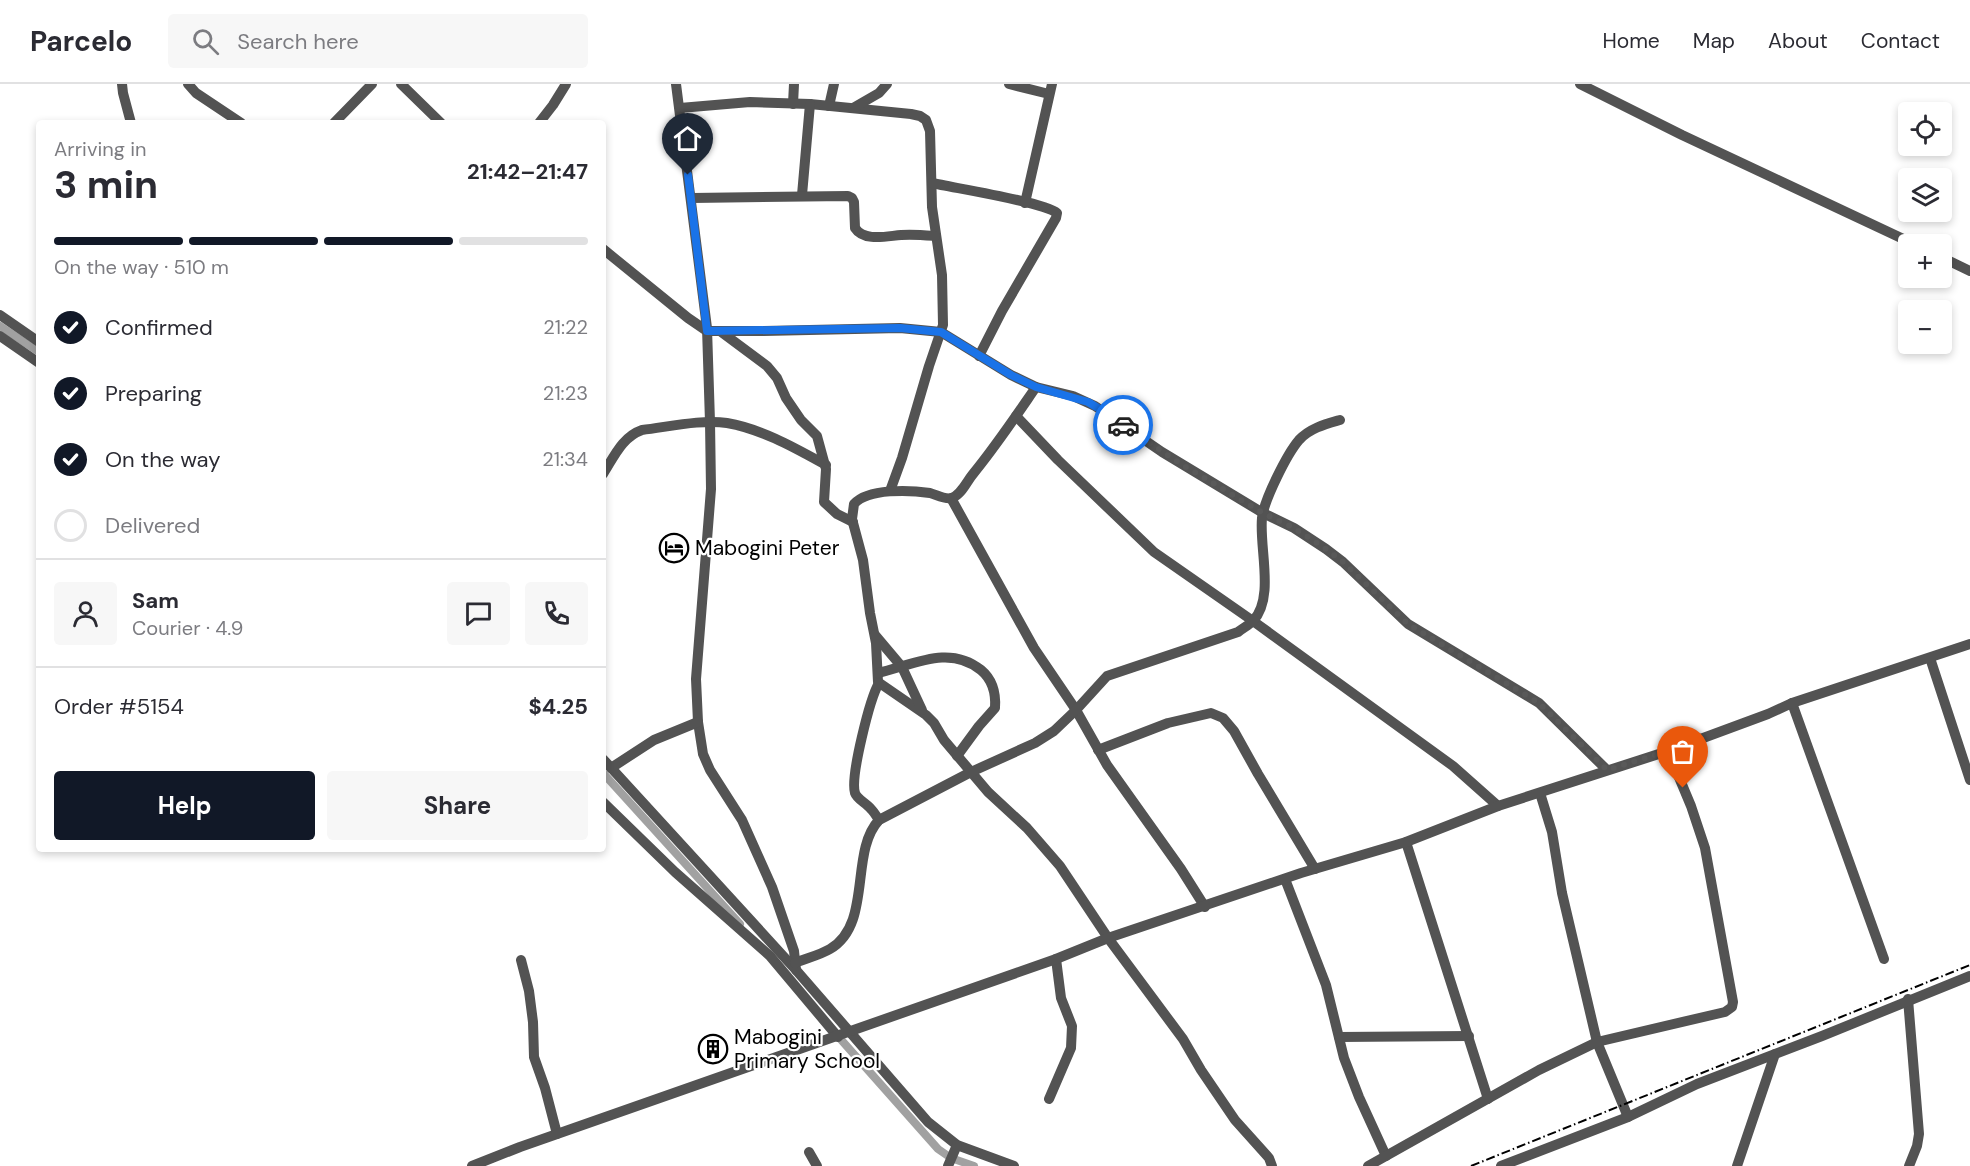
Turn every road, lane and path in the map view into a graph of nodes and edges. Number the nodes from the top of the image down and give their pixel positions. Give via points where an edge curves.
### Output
1 (122, 84) edge
2 (188, 84) edge
3 (372, 84) edge
4 (401, 84) edge
5 (566, 84) edge
6 (676, 84) edge
7 (794, 84) edge
8 (834, 84) edge
9 (887, 84) edge
10 (1009, 84) edge
11 (1580, 84) edge
12 (1050, 89) edge
13 (793, 104) junction
14 (810, 104) junction
15 (829, 106) junction
16 (680, 108) junction
17 (853, 108) junction
18 (130, 120) edge
19 (236, 120) edge
20 (337, 120) edge
21 (438, 120) edge
22 (541, 120) edge
23 (932, 183) junction
24 (802, 195) junction
25 (692, 198) junction
26 (1025, 203) junction
27 (935, 236) junction
28 (1898, 236) edge
29 (606, 251) edge
30 (1952, 262) edge
31 (1970, 271) edge
32 (0, 315) edge
33 (707, 331) junction
34 (720, 331) junction
35 (941, 332) junction
36 (0, 336) edge
37 (36, 340) edge
38 (979, 356) junction
39 (36, 361) edge
40 (1036, 387) junction
41 (1016, 416) junction
42 (1340, 420) dead end
43 (710, 422) junction
44 (826, 465) junction
45 (606, 469) edge
46 (891, 490) junction
47 (951, 498) junction
48 (1263, 513) junction
49 (853, 522) junction
50 (1253, 621) junction
51 (874, 635) junction
52 (1970, 644) edge
53 (1930, 658) junction
54 (902, 667) junction
55 (878, 678) junction
56 (1792, 704) junction
57 (1076, 710) junction
58 (922, 711) junction
59 (698, 722) junction
60 (1098, 750) junction
61 (1668, 751) junction
62 (957, 756) junction
63 (607, 764) edge
64 (1607, 770) junction
65 (971, 772) junction
66 (1970, 780) edge
67 (1540, 793) junction
68 (606, 805) edge
69 (1498, 806) junction
70 (879, 820) junction
71 (1406, 842) junction
72 (1315, 869) junction
73 (1285, 879) junction
74 (1205, 907) junction
75 (1108, 938) junction
76 (1056, 959) junction
77 (1884, 959) dead end
78 (521, 960) dead end
79 (796, 966) junction
80 (1970, 976) edge
81 (1908, 999) junction
82 (851, 1032) junction
83 (1469, 1036) junction
84 (838, 1037) junction
85 (1339, 1037) junction
86 (1597, 1042) junction
87 (1775, 1054) junction
88 (1488, 1099) junction
89 (1049, 1100) dead end
90 (1628, 1117) junction
91 (557, 1134) junction
92 (957, 1145) junction
93 (809, 1152) dead end
94 (1386, 1155) junction
95 (473, 1166) edge
96 (817, 1166) edge
97 (948, 1166) edge
98 (1014, 1166) edge
99 (1272, 1166) edge
100 (1368, 1166) edge
101 (1501, 1166) edge
102 (1737, 1166) edge
103 (1909, 1166) edge

1 - 18 street
2 - 19 street
3 - 20 street
4 - 21 street
5 - 22 street
6 - 16 street
7 - 13 street
8 - 15 street
9 - 17 street
10 - 12 street
11 - 28 street
12 - 26 street
13 - 14 street
13 - 16 street via 750,102
14 - 15 street
14 - 24 street
15 - 17 street
16 - 25 street
17 - 23 street via 911,114 926,120
23 - 26 street
23 - 27 street
24 - 25 street
24 - 27 street via 850,196 854,202 855,228 864,235
25 - 33 street
26 - 38 street via 1054,210 1057,215
27 - 35 street via 942,274
29 - 33 street
30 - 31 street
32 - 37 street
33 - 34 street
33 - 43 street
34 - 35 street via 900,328
34 - 44 street via 777,378 801,420 817,436
35 - 38 street
35 - 46 street
36 - 39 street
38 - 40 street
40 - 41 street
40 - 48 street via 1095,406
41 - 47 street via 962,490
41 - 50 street via 1154,552
42 - 48 street via 1315,428 1300,439 1287,458
43 - 44 street via 768,436
43 - 45 street via 633,433
43 - 59 street via 711,489 696,679
44 - 49 street via 824,502
46 - 47 street
46 - 49 street via 855,502
47 - 57 street via 1034,648
48 - 50 street via 1265,593
48 - 64 street via 1334,555 1408,624 1539,703
49 - 51 street
50 - 57 street via 1238,632 1107,676
50 - 69 street via 1453,766
51 - 54 street
51 - 55 street
52 - 53 street
53 - 56 street
53 - 66 street
54 - 55 street
54 - 58 street
54 - 62 street via 952,656 974,664 986,674 995,693 995,708
55 - 58 street
55 - 70 street via 857,760 854,789
56 - 61 street
56 - 77 street
57 - 60 street
57 - 65 street via 1035,743
58 - 62 street
59 - 63 street
59 - 79 street via 703,754 742,820 772,887
60 - 72 street via 1168,723 1218,714 1240,741
60 - 74 street
61 - 64 street
61 - 86 street via 1705,848 1733,1002 1725,1012
62 - 65 street
63 - 79 street
64 - 67 street
65 - 70 street
65 - 75 street via 1060,866
67 - 69 street
67 - 86 street
68 - 84 street via 770,956
69 - 71 street
70 - 79 street via 865,849 855,916 847,932 832,948
71 - 72 street
71 - 83 street
72 - 73 street
73 - 74 street
73 - 85 street via 1326,985
74 - 75 street
75 - 76 street
75 - 99 street via 1184,1039 1235,1120
76 - 82 street
76 - 89 street via 1061,998 1072,1026 1071,1048
78 - 91 street via 529,991 534,1057
79 - 82 street
80 - 81 street
81 - 87 street
81 - 103 street via 1919,1134
82 - 84 street
82 - 92 street via 928,1122
83 - 85 street
83 - 88 street
84 - 91 street
85 - 94 street via 1359,1097
86 - 88 street
86 - 90 street
87 - 90 street via 1697,1084
87 - 102 street
88 - 94 street
90 - 101 street
91 - 95 street
92 - 97 street
92 - 98 street
93 - 96 street
94 - 100 street

